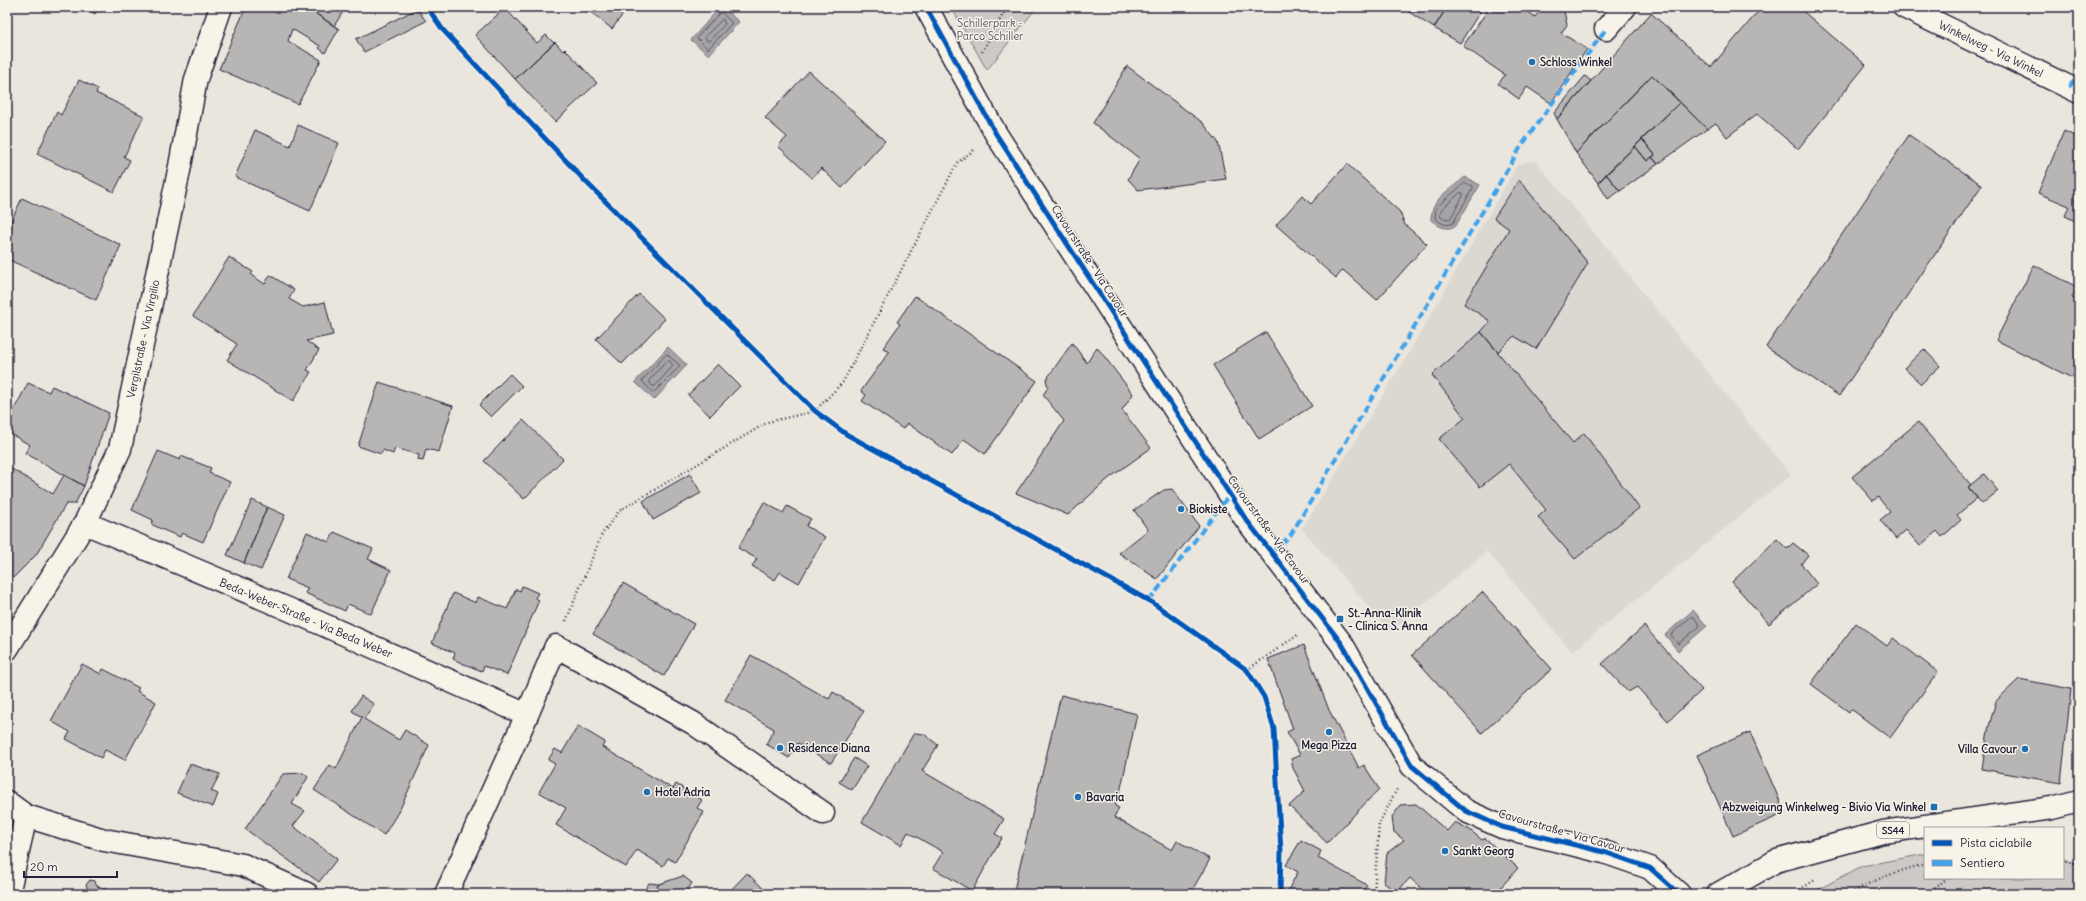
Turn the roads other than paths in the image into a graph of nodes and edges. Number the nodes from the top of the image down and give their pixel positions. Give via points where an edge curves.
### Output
1 (221, 7) edge
2 (926, 7) edge
3 (1626, 7) edge
4 (1905, 7) edge
5 (1606, 30) dead end
6 (2079, 92) edge
7 (85, 523) junction
8 (7, 649) edge
9 (527, 715) junction
10 (7, 802) edge
11 (2079, 802) edge
12 (823, 813) dead end
13 (26, 816) junction
14 (8, 894) edge
15 (307, 894) edge
16 (446, 894) edge
17 (1679, 894) edge
18 (1718, 894) edge

1 - 7 street, Vergilstraße - Via Virgilio via 196,79 120,449
2 - 17 street, Cavourstraße - Via Cavour via 996,134 1245,518 1342,644 1412,766 1466,812 1502,826 1604,852 1650,868
3 - 5 street
4 - 6 street, Winkelweg - Via Winkel
7 - 8 street, Vergilstraße - Via Virgilio
7 - 9 street, Beda-Weber-Straße - Via Beda Weber via 288,609
9 - 12 street via 556,646 693,723
9 - 16 street
10 - 13 street
11 - 18 street, SS44 via 1883,832 1776,861
13 - 14 street
13 - 15 street via 104,840 243,865

